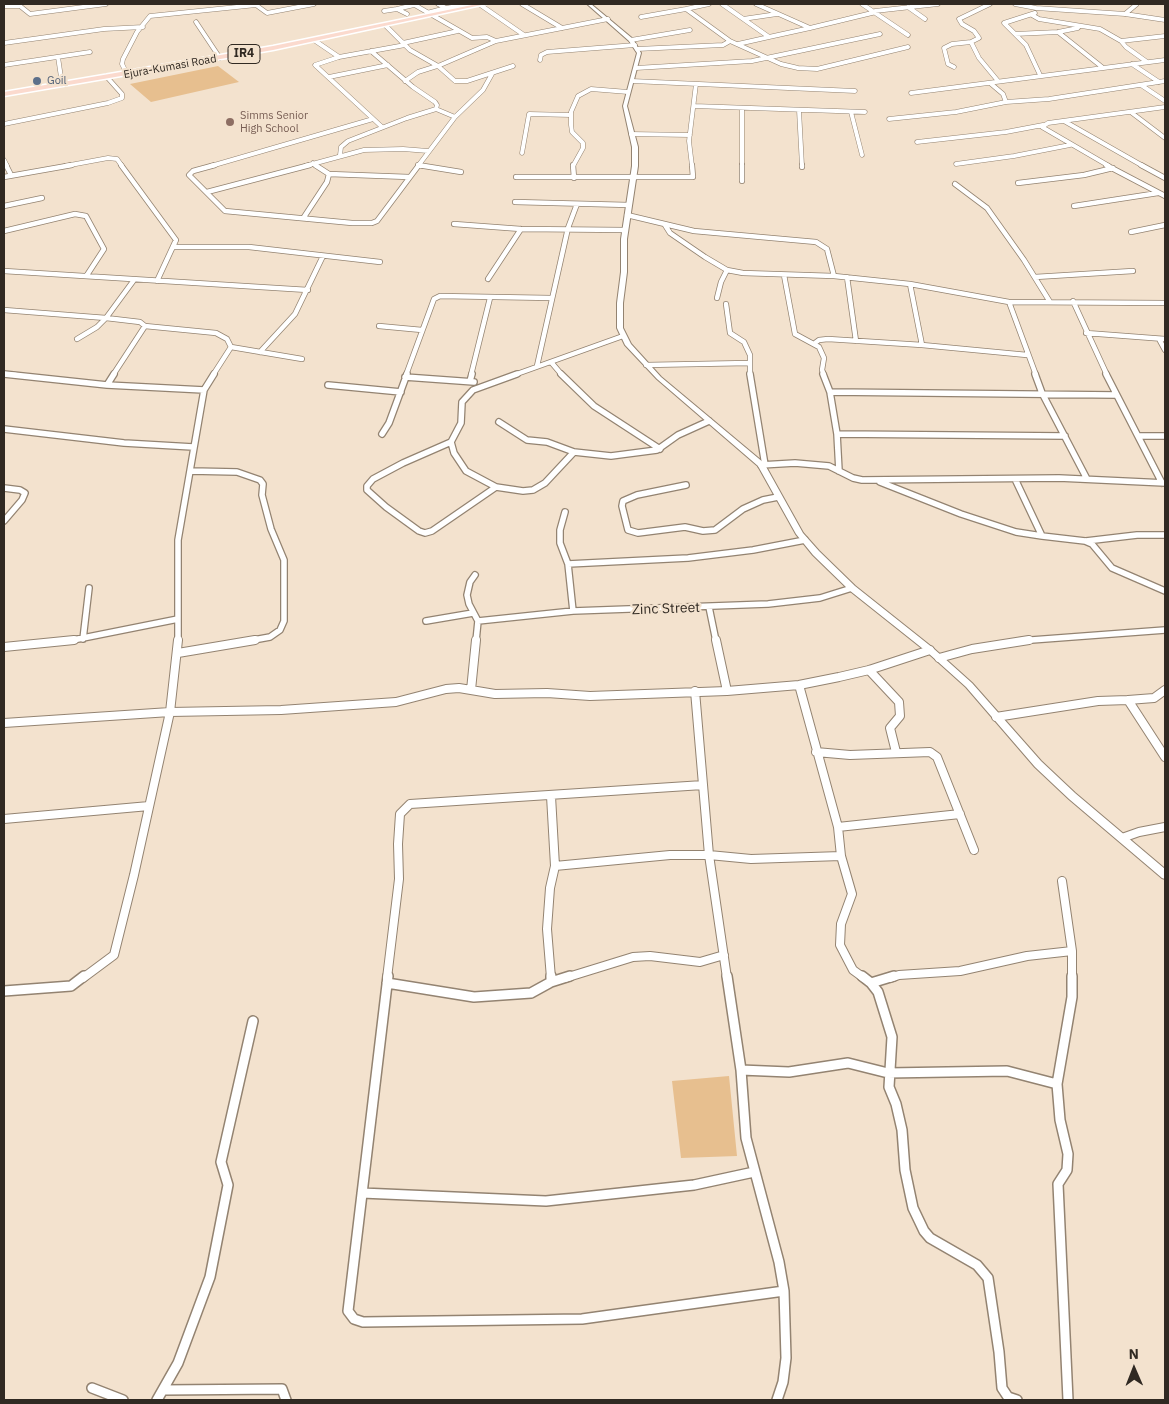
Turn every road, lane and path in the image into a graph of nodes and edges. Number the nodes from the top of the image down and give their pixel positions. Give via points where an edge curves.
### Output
1 (4, 4) edge
2 (106, 4) edge
3 (314, 4) edge
4 (414, 4) edge
5 (420, 4) edge
6 (438, 4) edge
7 (469, 4) edge
8 (481, 4) edge
9 (522, 4) edge
10 (589, 4) edge
11 (709, 4) edge
12 (722, 4) edge
13 (756, 4) edge
14 (862, 4) edge
15 (938, 4) edge
16 (990, 4) edge
17 (1015, 4) edge
18 (1137, 4) edge
19 (391, 5) edge
20 (1070, 6) dead end
21 (907, 7) junction
22 (446, 8) junction
23 (1036, 8) junction
24 (397, 9) junction
25 (686, 9) junction
26 (1066, 10) junction
27 (384, 11) dead end
28 (876, 12) junction
29 (407, 14) dead end
30 (429, 14) junction
31 (777, 14) junction
32 (1125, 14) junction
33 (1032, 15) junction
34 (641, 17) dead end
35 (608, 19) junction
36 (925, 19) dead end
37 (743, 20) junction
38 (1165, 20) edge
39 (196, 22) dead end
40 (384, 25) junction
41 (143, 27) junction
42 (1081, 27) junction
43 (562, 28) junction
44 (810, 28) junction
45 (458, 30) junction
46 (690, 30) dead end
47 (1058, 32) junction
48 (880, 34) dead end
49 (1016, 34) junction
50 (524, 35) junction
51 (908, 35) dead end
52 (1165, 36) edge
53 (769, 37) junction
54 (314, 40) junction
55 (730, 41) junction
56 (1120, 41) junction
57 (496, 42) junction
58 (971, 42) junction
59 (4, 43) edge
60 (404, 44) junction
61 (634, 44) junction
62 (738, 44) junction
63 (908, 48) dead end
64 (371, 51) junction
65 (90, 52) dead end
66 (58, 57) junction
67 (338, 57) junction
68 (220, 58) junction
69 (769, 58) junction
70 (540, 60) dead end
71 (1165, 60) edge
72 (1147, 62) junction
73 (388, 64) junction
74 (1132, 64) junction
75 (4, 65) edge
76 (438, 66) junction
77 (513, 66) dead end
78 (954, 67) dead end
79 (1102, 67) junction
80 (636, 68) junction
81 (127, 74) junction
82 (492, 74) junction
83 (1040, 75) junction
84 (106, 76) junction
85 (329, 77) junction
86 (405, 81) junction
87 (632, 81) junction
88 (998, 81) junction
89 (1165, 81) edge
90 (1159, 82) junction
91 (990, 83) junction
92 (62, 84) junction
93 (696, 84) junction
94 (1141, 85) junction
95 (628, 92) junction
96 (855, 92) dead end
97 (911, 93) dead end
98 (4, 94) edge
99 (1003, 94) junction
100 (1165, 101) edge
101 (1006, 102) junction
102 (1023, 102) junction
103 (694, 106) junction
104 (1165, 107) edge
105 (742, 108) junction
106 (436, 109) junction
107 (799, 110) junction
108 (851, 112) junction
109 (865, 112) dead end
110 (1132, 113) junction
111 (571, 115) junction
112 (455, 117) junction
113 (373, 119) junction
114 (889, 119) dead end
115 (1063, 121) junction
116 (4, 124) edge
117 (1043, 125) junction
118 (382, 127) junction
119 (631, 134) junction
120 (690, 135) junction
121 (1165, 138) edge
122 (917, 142) dead end
123 (1070, 146) junction
124 (428, 152) junction
125 (522, 153) dead end
126 (340, 155) junction
127 (862, 156) dead end
128 (4, 160) edge
129 (313, 163) junction
130 (956, 164) dead end
131 (418, 165) junction
132 (802, 167) dead end
133 (1113, 168) junction
134 (461, 172) dead end
135 (329, 174) junction
136 (11, 175) junction
137 (4, 177) edge
138 (409, 177) junction
139 (516, 177) dead end
140 (574, 178) junction
141 (633, 178) junction
142 (1165, 178) edge
143 (742, 182) dead end
144 (1018, 183) dead end
145 (955, 184) dead end
146 (207, 192) junction
147 (1158, 193) junction
148 (1165, 196) edge
149 (42, 198) dead end
150 (515, 202) dead end
151 (577, 204) junction
152 (629, 205) junction
153 (4, 206) edge
154 (1074, 206) dead end
155 (626, 215) junction
156 (304, 217) junction
157 (454, 224) dead end
158 (666, 225) junction
159 (1165, 225) edge
160 (568, 228) junction
161 (521, 229) junction
162 (625, 230) junction
163 (4, 231) edge
164 (1132, 232) dead end
165 (174, 247) junction
166 (323, 256) junction
167 (380, 262) dead end
168 (4, 270) edge
169 (727, 270) junction
170 (1133, 271) dead end
171 (87, 275) junction
172 (784, 275) junction
173 (834, 276) junction
174 (1035, 277) junction
175 (847, 278) junction
176 (488, 279) dead end
177 (134, 280) junction
178 (158, 282) junction
179 (910, 284) junction
180 (308, 290) junction
181 (490, 298) junction
182 (551, 298) junction
183 (717, 298) dead end
184 (1073, 301) junction
185 (1010, 302) junction
186 (1050, 302) junction
187 (1165, 303) edge
188 (726, 304) dead end
189 (4, 310) edge
190 (106, 318) junction
191 (145, 326) junction
192 (379, 326) dead end
193 (422, 330) junction
194 (1086, 334) junction
195 (623, 336) junction
196 (77, 339) dead end
197 (1162, 339) edge
198 (856, 341) junction
199 (815, 344) junction
200 (922, 345) junction
201 (231, 347) junction
202 (1165, 350) edge
203 (260, 352) junction
204 (1027, 355) junction
205 (302, 359) dead end
206 (551, 362) junction
207 (749, 363) junction
208 (646, 365) junction
209 (537, 366) junction
210 (4, 374) edge
211 (405, 377) junction
212 (470, 380) junction
213 (328, 384) dead end
214 (107, 385) junction
215 (479, 387) junction
216 (204, 390) junction
217 (401, 392) junction
218 (830, 392) junction
219 (1042, 393) junction
220 (1116, 395) junction
221 (709, 421) junction
222 (499, 422) dead end
223 (4, 429) edge
224 (382, 434) dead end
225 (838, 434) junction
226 (1065, 436) junction
227 (1138, 436) junction
228 (1165, 436) edge
229 (451, 442) junction
230 (193, 446) junction
231 (660, 448) junction
232 (574, 452) junction
233 (763, 465) junction
234 (191, 471) junction
235 (839, 471) junction
236 (1015, 479) junction
237 (1087, 479) junction
238 (875, 480) junction
239 (1164, 483) edge
240 (686, 485) dead end
241 (496, 487) junction
242 (4, 488) edge
243 (778, 497) junction
244 (565, 512) dead end
245 (4, 521) edge
246 (1165, 535) edge
247 (1042, 536) junction
248 (805, 540) junction
249 (1086, 541) junction
250 (568, 564) junction
251 (475, 575) dead end
252 (89, 588) dead end
253 (852, 588) junction
254 (1165, 591) edge
255 (709, 607) junction
256 (573, 611) junction
257 (473, 613) junction
258 (178, 619) junction
259 (426, 621) dead end
260 (478, 621) junction
261 (1165, 630) edge
262 (84, 639) junction
263 (4, 647) edge
264 (930, 650) junction
265 (178, 653) junction
266 (939, 658) junction
267 (869, 670) junction
268 (798, 685) junction
269 (471, 690) junction
270 (1165, 690) edge
271 (695, 691) junction
272 (727, 691) junction
273 (1128, 700) junction
274 (170, 712) junction
275 (996, 717) junction
276 (4, 723) edge
277 (816, 752) junction
278 (896, 752) junction
279 (1165, 757) edge
280 (703, 785) junction
281 (551, 796) junction
282 (149, 806) junction
283 (960, 814) junction
284 (4, 819) edge
285 (838, 827) junction
286 (1165, 827) edge
287 (1122, 838) junction
288 (974, 850) dead end
289 (709, 855) junction
290 (841, 856) junction
291 (554, 866) junction
292 (1165, 875) edge
293 (1062, 881) dead end
294 (1072, 951) junction
295 (724, 955) junction
296 (551, 982) junction
297 (387, 983) junction
298 (871, 983) junction
299 (4, 991) edge
300 (253, 1020) dead end
301 (741, 1070) junction
302 (888, 1073) junction
303 (1057, 1084) junction
304 (754, 1172) junction
305 (362, 1192) junction
306 (784, 1291) junction
307 (92, 1388) dead end
308 (160, 1395) edge
309 (123, 1400) edge
310 (286, 1400) edge
311 (776, 1400) edge
312 (1017, 1400) edge
313 (1068, 1400) edge

1 - 2 street via 20,6 30,14
3 - 41 street via 269,13 256,5 155,15 148,18
4 - 5 street
4 - 24 street
4 - 30 street
6 - 22 street
7 - 22 street
8 - 30 main road, Ejura-Kumasi Road / IR4
8 - 50 street
9 - 43 street
10 - 35 street
11 - 25 street
12 - 37 street
13 - 31 street
14 - 28 street
15 - 21 street
16 - 58 street via 959,18 979,38
17 - 23 street
18 - 32 street
19 - 24 street
20 - 26 street
21 - 28 street
21 - 36 street
22 - 30 street
23 - 26 street
23 - 33 street
24 - 27 street
24 - 29 street
25 - 34 street
25 - 55 street
26 - 32 street
28 - 44 street
28 - 51 street
30 - 40 main road, Ejura-Kumasi Road / IR4
30 - 45 street
31 - 37 street
31 - 44 street
32 - 38 street
33 - 42 street
33 - 49 street via 1004,23
35 - 43 street
35 - 61 street
37 - 53 street
39 - 68 street
40 - 54 main road, Ejura-Kumasi Road / IR4
40 - 60 street
41 - 59 street
41 - 81 street via 123,59
42 - 47 street
42 - 56 street via 1100,29
43 - 50 street
44 - 53 street
45 - 57 street via 472,38 487,37
45 - 60 street
46 - 61 street
47 - 49 street
47 - 79 street
48 - 69 street
49 - 83 street via 1026,45
50 - 57 street
52 - 56 street
53 - 62 street
54 - 67 street
54 - 68 main road, Ejura-Kumasi Road / IR4
55 - 61 street via 723,45
55 - 62 street
56 - 72 street
57 - 76 street
58 - 78 street via 944,48 948,64
58 - 88 street via 979,58
60 - 64 street
60 - 76 street
61 - 70 street via 547,52 541,55
61 - 80 street via 639,53
62 - 69 street
63 - 69 street via 813,70
64 - 67 street
64 - 73 street
65 - 66 street
66 - 75 street
66 - 92 street
67 - 85 street via 315,64
68 - 81 main road, Ejura-Kumasi Road / IR4
69 - 80 street
71 - 72 street
72 - 74 street
73 - 85 street
73 - 86 street
74 - 79 street
74 - 90 street
76 - 82 street via 455,81
76 - 86 street via 418,72
77 - 82 street
79 - 83 street
80 - 87 street
81 - 84 main road, Ejura-Kumasi Road / IR4
82 - 112 street via 483,90
83 - 88 street
84 - 92 main road, Ejura-Kumasi Road / IR4
84 - 116 street via 122,98
85 - 113 street
86 - 106 street via 434,102
87 - 93 street
87 - 95 street
88 - 91 street
89 - 90 street
90 - 94 street
91 - 97 street
91 - 99 street
92 - 98 main road, Ejura-Kumasi Road / IR4
93 - 96 street
93 - 103 street
94 - 100 street
94 - 102 street
95 - 111 street via 586,90 578,96
95 - 119 street via 625,106
99 - 101 street
99 - 102 street
101 - 102 street
101 - 114 street via 956,112
103 - 105 street
103 - 120 street
104 - 110 street
105 - 107 street
105 - 143 street
106 - 112 street
106 - 118 street
107 - 108 street
107 - 132 street
108 - 109 street
108 - 127 street
110 - 115 street
110 - 121 street
111 - 125 street via 529,114
111 - 140 street via 572,132 583,143 582,152 573,164
112 - 124 street
113 - 118 street
113 - 146 street via 190,173 190,178
115 - 117 street
115 - 142 street
117 - 122 street
117 - 123 street via 1043,129
118 - 126 street via 348,141 341,147
119 - 120 street
119 - 141 street via 635,147
120 - 141 street via 693,177
123 - 130 street
123 - 133 street
124 - 126 street via 379,149
124 - 131 street
126 - 129 street
128 - 136 street
129 - 135 street
129 - 146 street
131 - 134 street
131 - 138 street
133 - 144 street
133 - 147 street
135 - 138 street
135 - 156 street via 328,182
136 - 137 street
136 - 165 street via 117,159 173,234 176,240
138 - 156 street via 377,221 372,223 352,224
139 - 140 street
140 - 141 street
141 - 152 street
145 - 174 street via 987,208
146 - 156 street via 225,211
147 - 148 street
147 - 154 street
149 - 153 street
150 - 151 street
151 - 152 street
151 - 160 street
152 - 155 street
155 - 158 street
155 - 162 street
157 - 161 street
158 - 169 street via 670,233
158 - 173 street via 694,231 816,242 827,249
159 - 164 street
160 - 161 street
160 - 162 street
160 - 182 street
161 - 176 street
162 - 195 street via 620,314
163 - 171 street via 75,214 86,216 104,249
165 - 166 street via 249,247
165 - 178 street
166 - 167 street
166 - 180 street
168 - 171 street
169 - 172 street
169 - 183 street via 720,282
170 - 174 street
171 - 177 street
172 - 173 street
172 - 199 street via 795,334
173 - 175 street
174 - 186 street
175 - 179 street
175 - 198 street
177 - 178 street
177 - 190 street
178 - 180 street
179 - 185 street
179 - 200 street
180 - 203 street via 295,314
181 - 182 street
181 - 193 street via 440,296 434,299
181 - 212 street
182 - 209 street
184 - 186 street
184 - 187 street
184 - 194 street
185 - 186 street
185 - 204 street
188 - 207 street via 730,333 747,346
189 - 190 street
190 - 191 street via 140,322
190 - 196 street
191 - 201 street via 216,333 227,339
191 - 214 street
192 - 193 street
193 - 211 street
194 - 197 street
194 - 220 street
195 - 206 street
195 - 208 street
197 - 202 street
198 - 199 street via 828,339
198 - 200 street
199 - 218 street via 822,350 822,370
200 - 204 street
201 - 203 street
201 - 216 street
203 - 205 street
204 - 219 street
206 - 209 street
206 - 231 street via 594,406
207 - 208 street
207 - 233 street
208 - 221 street
209 - 215 street
210 - 214 street
211 - 212 street
211 - 217 street
212 - 215 street
213 - 217 street
214 - 216 street
215 - 229 street via 462,402 461,423
216 - 230 street
217 - 224 street via 390,423
218 - 219 street
218 - 225 street
219 - 220 street
219 - 226 street
220 - 227 street
221 - 231 street via 678,435
221 - 233 street
222 - 232 street via 528,440 546,442
223 - 230 street via 124,444
225 - 226 street
225 - 235 street
226 - 237 street
227 - 228 street
227 - 239 street
229 - 241 street via 466,471
229 - 241 street via 373,479 367,490 424,533 432,531
230 - 234 street
231 - 232 street via 611,456
232 - 241 street via 538,488 523,491
233 - 235 street via 814,464
233 - 243 street
234 - 258 street via 178,540
234 - 265 street via 236,472 263,484 262,495 271,529 284,560 284,621 280,630 270,637
235 - 238 street via 857,479
236 - 237 street
236 - 238 street
236 - 247 street
237 - 239 street
238 - 247 street via 970,517 1016,532
240 - 243 street via 637,495 623,502 628,530 638,533 685,526 715,530 743,509
242 - 245 street via 25,493
243 - 248 street
244 - 250 street via 560,544
246 - 249 street
247 - 249 street
248 - 250 street via 688,558
248 - 253 street
249 - 254 street via 1112,568
250 - 256 street
251 - 257 street via 467,595
252 - 262 street
253 - 255 street, Zinc Street via 820,598
253 - 264 street
255 - 256 street, Zinc Street
255 - 272 street
256 - 260 street, Zinc Street
257 - 259 street
257 - 260 street
258 - 262 street
258 - 265 street
260 - 269 street
261 - 266 street via 1023,640
262 - 263 street
264 - 266 street
264 - 267 street
265 - 274 street
266 - 275 street via 969,685
267 - 268 street
267 - 278 street via 899,702 902,711 890,728
268 - 272 street
268 - 277 street
269 - 271 street via 495,694 590,696
269 - 274 street via 437,690 396,702 281,710
270 - 273 street via 1154,698
271 - 272 street
271 - 280 street
273 - 275 street via 1098,701
273 - 279 street
274 - 276 street
274 - 282 street
275 - 287 street via 1038,764
277 - 278 street via 850,755
277 - 285 street
278 - 283 street via 924,751 937,757
280 - 281 street
280 - 289 street
281 - 291 street
281 - 297 street via 436,801 410,804 403,810 400,814 399,879
282 - 284 street
282 - 299 street via 114,955 71,986
283 - 285 street
283 - 288 street
285 - 290 street
286 - 287 street
287 - 292 street
289 - 290 street via 751,859
289 - 291 street via 639,857
289 - 295 street
290 - 298 street via 852,894 841,924 840,945 853,970
291 - 296 street via 547,930
293 - 294 street
294 - 298 street via 1027,956 960,971 899,974
294 - 303 street via 1072,997
295 - 296 street via 700,962 650,956 633,958
295 - 301 street
296 - 297 street via 531,993 474,997
297 - 305 street
298 - 302 street via 878,992 892,1037
300 - 308 street via 221,1162 228,1185 210,1277 178,1363
301 - 302 street via 789,1072 848,1063
301 - 304 street via 746,1138
302 - 303 street via 1007,1071
302 - 312 street via 888,1087 902,1130 905,1170 913,1208 930,1238 977,1265 988,1278 1002,1388 1008,1397
303 - 313 street via 1060,1120 1068,1154 1067,1170 1058,1184
304 - 305 street via 694,1185 546,1201
304 - 306 street
305 - 306 street via 348,1311 354,1319 363,1322 582,1319
306 - 311 street via 786,1358 783,1382
307 - 309 street
308 - 310 street via 266,1388 282,1389

